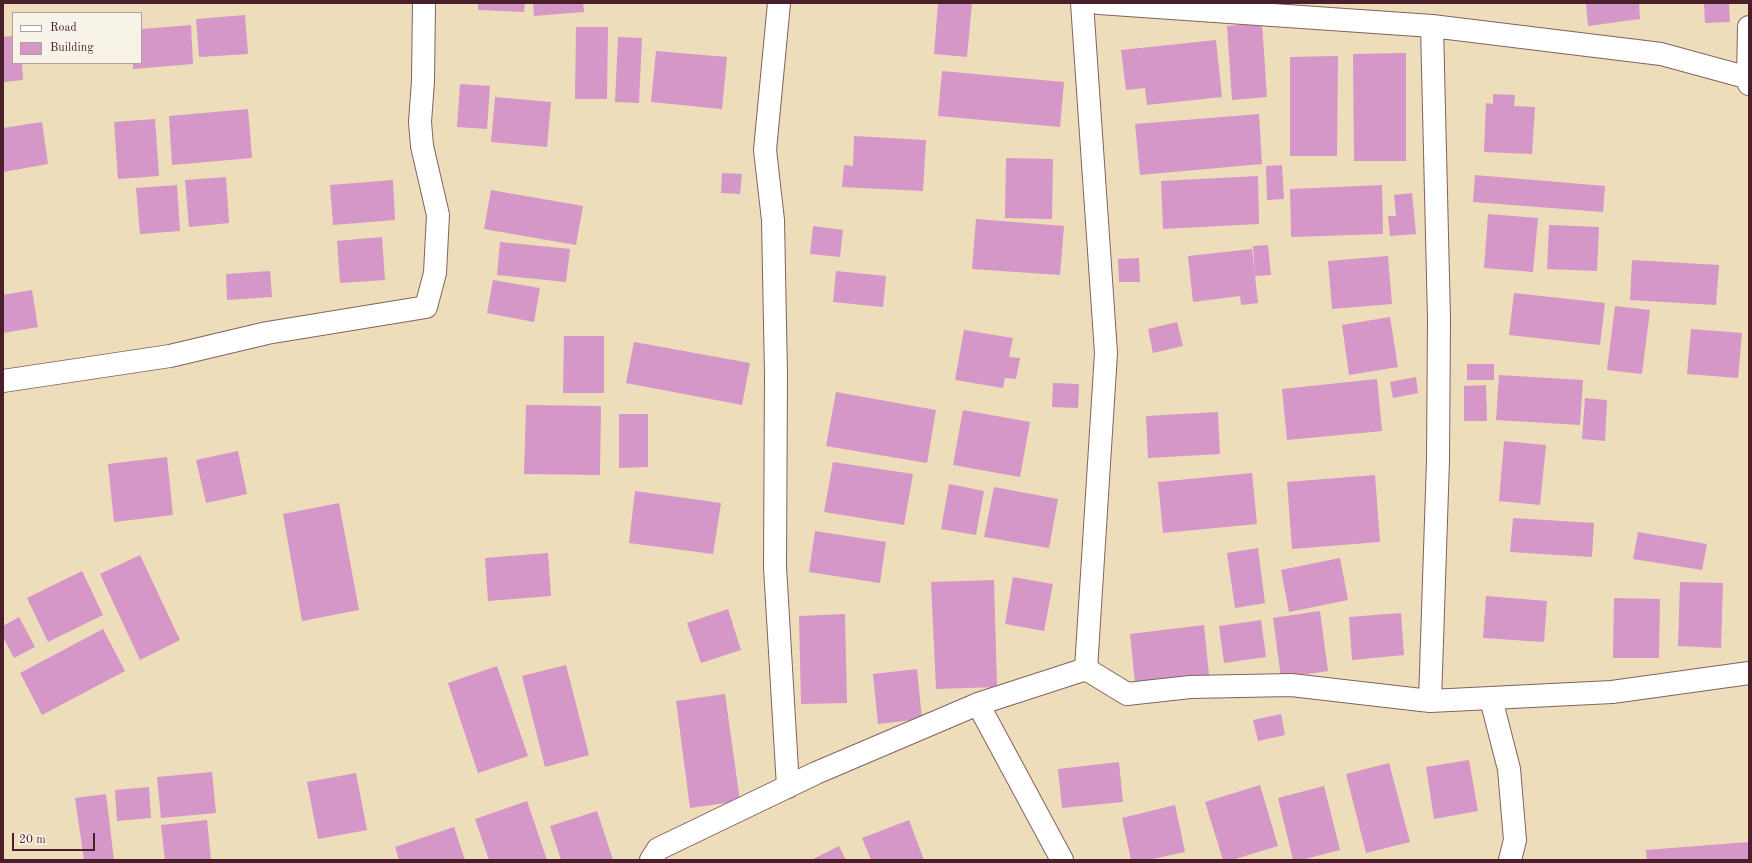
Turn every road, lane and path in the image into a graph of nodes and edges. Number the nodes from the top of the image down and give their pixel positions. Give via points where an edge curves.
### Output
1 (424, 3) edge
2 (779, 3) edge
3 (1082, 3) edge
4 (1100, 3) edge
5 (1432, 26) junction
6 (1749, 27) edge
7 (1749, 80) edge
8 (3, 381) edge
9 (1086, 669) junction
10 (1749, 673) edge
11 (1491, 698) junction
12 (1430, 701) junction
13 (978, 704) junction
14 (788, 787) junction
15 (657, 856) edge
16 (1062, 860) edge
17 (1510, 860) edge

1 - 8 street via 420,122 422,146 438,215 435,273 426,307 267,333 170,356
2 - 14 street via 765,150 773,236 776,375 775,567
3 - 9 street via 1106,353
4 - 5 street
5 - 7 street via 1661,54
5 - 12 street via 1439,319 1438,460
6 - 7 street
9 - 12 street via 1127,694 1190,687 1291,685
9 - 13 street
10 - 11 street via 1612,692
11 - 12 street
11 - 17 street via 1509,769 1515,840
13 - 14 street
13 - 16 street
14 - 15 street

